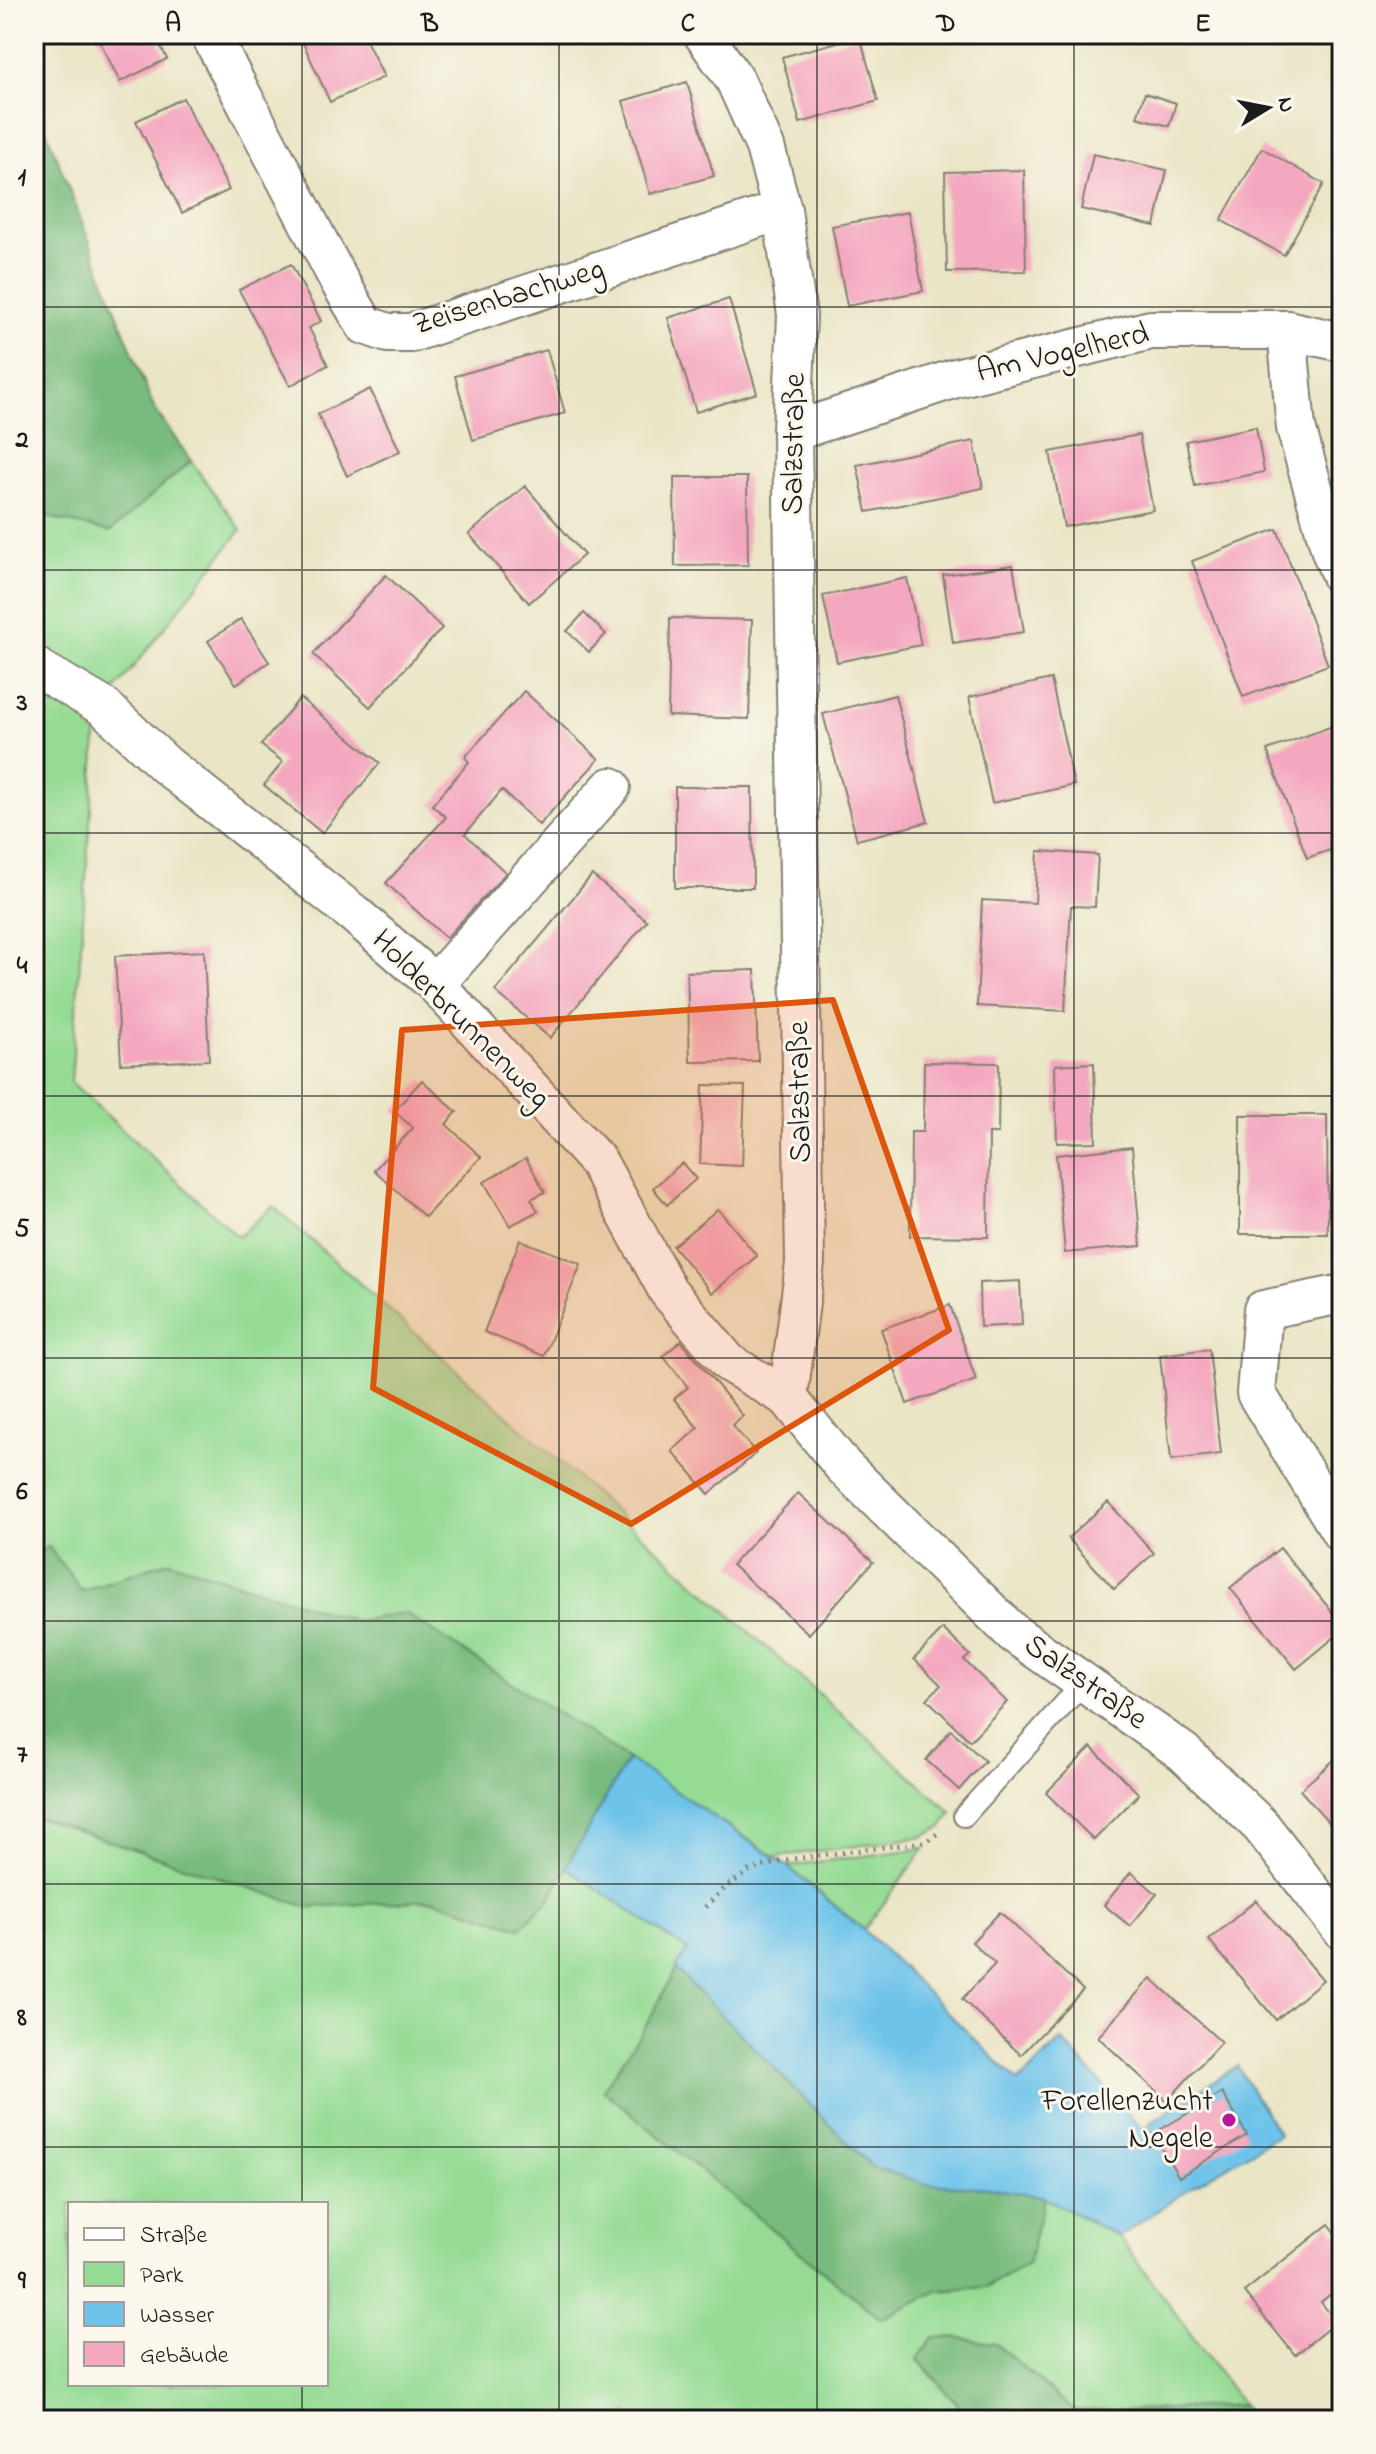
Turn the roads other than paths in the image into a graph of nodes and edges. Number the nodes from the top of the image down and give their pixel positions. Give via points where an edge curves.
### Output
1 (210, 34) edge
2 (703, 34) edge
3 (782, 210) junction
4 (1287, 330) junction
5 (1342, 342) edge
6 (792, 432) junction
7 (1342, 578) edge
8 (34, 666) edge
9 (611, 787) dead end
10 (435, 984) junction
11 (1342, 1294) edge
12 (788, 1398) junction
13 (1342, 1534) edge
14 (1084, 1682) junction
15 (964, 1816) road end
16 (1342, 1930) edge

1 - 3 street, Zeisenbachweg via 365,325 388,333 411,333
2 - 3 street, Salzstraße via 735,80 765,147
3 - 6 street, Salzstraße via 797,315
4 - 5 street, Am Vogelherd
4 - 6 street, Am Vogelherd via 1151,330 956,378
4 - 7 street via 1296,428
6 - 12 street, Salzstraße via 805,1263
8 - 10 street, Holderbrunnenweg via 104,707 166,765
9 - 10 street
10 - 12 street, Holderbrunnenweg via 598,1162 668,1291 729,1363
11 - 13 street via 1263,1310 1256,1393
12 - 14 street, Salzstraße via 843,1466 1013,1633
14 - 15 lane
14 - 16 street, Salzstraße via 1183,1752 1261,1826

